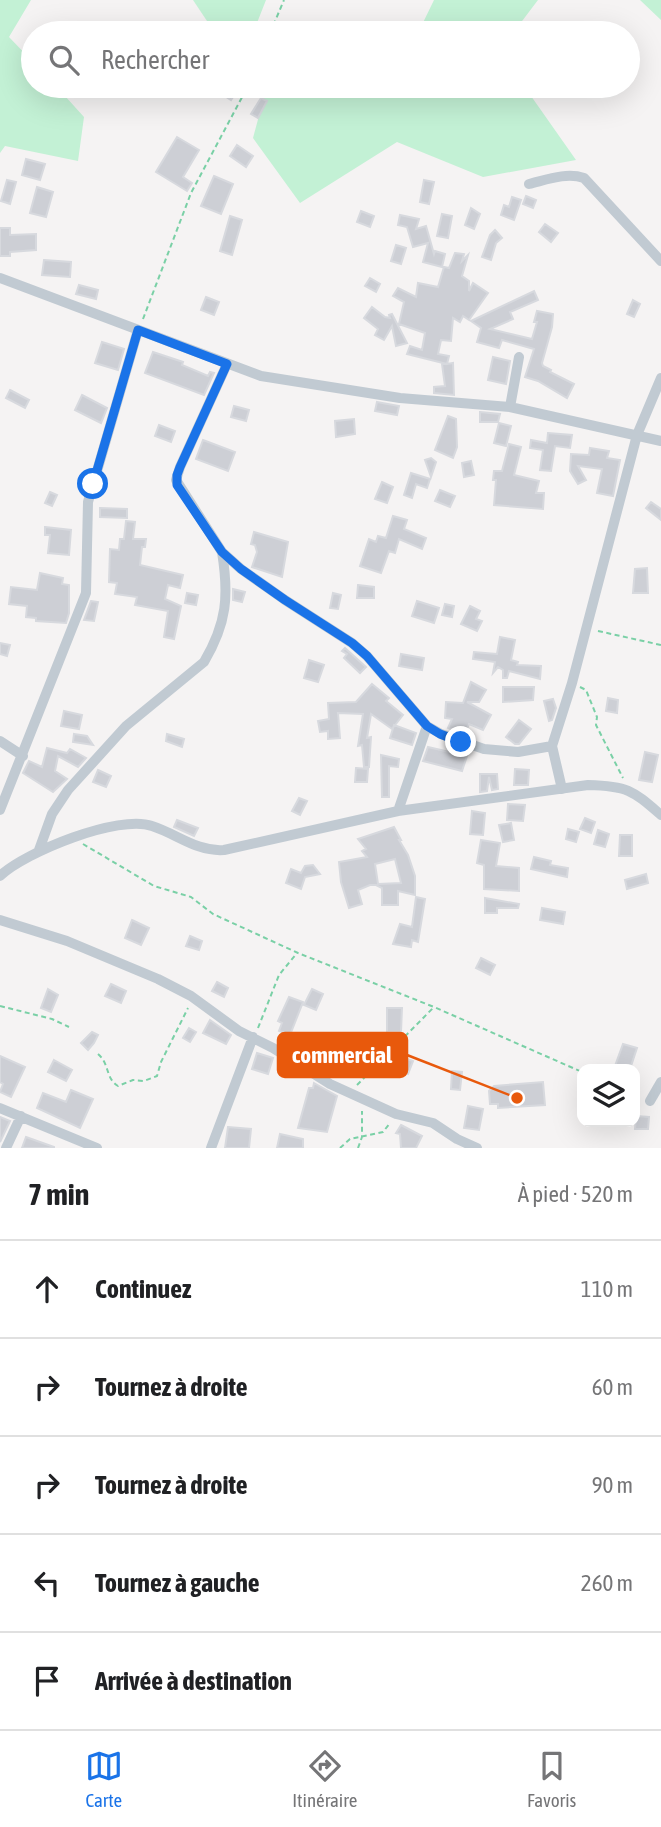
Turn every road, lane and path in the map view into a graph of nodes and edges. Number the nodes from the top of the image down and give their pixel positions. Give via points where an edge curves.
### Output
1 (284, 0) edge
2 (275, 21) edge
3 (242, 98) edge
4 (529, 184) dead end
5 (661, 261) edge
6 (0, 278) edge
7 (138, 330) junction
8 (519, 357) dead end
9 (227, 364) junction
10 (661, 378) edge
11 (510, 407) junction
12 (637, 435) junction
13 (661, 442) edge
14 (222, 552) junction
15 (586, 629) junction
16 (661, 645) edge
17 (572, 683) junction
18 (427, 726) junction
19 (0, 741) edge
20 (552, 746) junction
21 (23, 756) junction
22 (562, 789) junction
23 (631, 790) junction
24 (0, 810) edge
25 (398, 811) junction
26 (661, 816) edge
27 (74, 839) junction
28 (39, 850) junction
29 (0, 876) edge
30 (0, 920) edge
31 (298, 953) junction
32 (194, 998) junction
33 (0, 1006) edge
34 (434, 1007) junction
35 (69, 1027) dead end
36 (253, 1037) junction
37 (98, 1054) dead end
38 (577, 1070) edge
39 (661, 1082) edge
40 (348, 1093) junction
41 (363, 1100) junction
42 (650, 1101) dead end
43 (0, 1108) edge
44 (396, 1114) junction
45 (21, 1116) junction
46 (362, 1137) junction
47 (6, 1148) edge
48 (97, 1148) edge
49 (211, 1148) edge
50 (340, 1148) edge
51 (358, 1148) edge
52 (477, 1148) edge

1 - 2 path
3 - 7 path via 191,193
4 - 5 street via 565,176 584,178
6 - 7 street
7 - 9 street
7 - 21 street via 88,502 86,593
8 - 11 street
9 - 11 street via 315,386
9 - 14 street via 176,480
10 - 12 street
11 - 12 street
12 - 13 street
12 - 15 street
14 - 18 street via 352,643
14 - 28 street via 227,599 204,663 127,726 68,790 52,814
15 - 16 path
15 - 17 street
17 - 20 street
17 - 23 path via 586,690 596,725
18 - 20 street via 497,752
18 - 25 street
19 - 21 street
20 - 22 street
21 - 24 street
22 - 23 street via 588,785
22 - 25 street
23 - 26 street
25 - 27 street via 224,850 202,849 140,824
27 - 28 street
27 - 31 path via 154,886 191,897 213,914
28 - 29 street
30 - 32 street via 67,941
31 - 34 path
31 - 36 path via 279,975
32 - 36 street
32 - 37 path via 151,1080 118,1086 111,1082 105,1060
33 - 35 path
34 - 38 path
34 - 40 path
36 - 40 street
36 - 49 street
39 - 42 street
40 - 41 street
41 - 44 street
41 - 46 path
43 - 45 street
44 - 46 path via 383,1132
44 - 52 street via 433,1123
45 - 47 street
45 - 48 street
46 - 50 path via 350,1139
46 - 51 path

